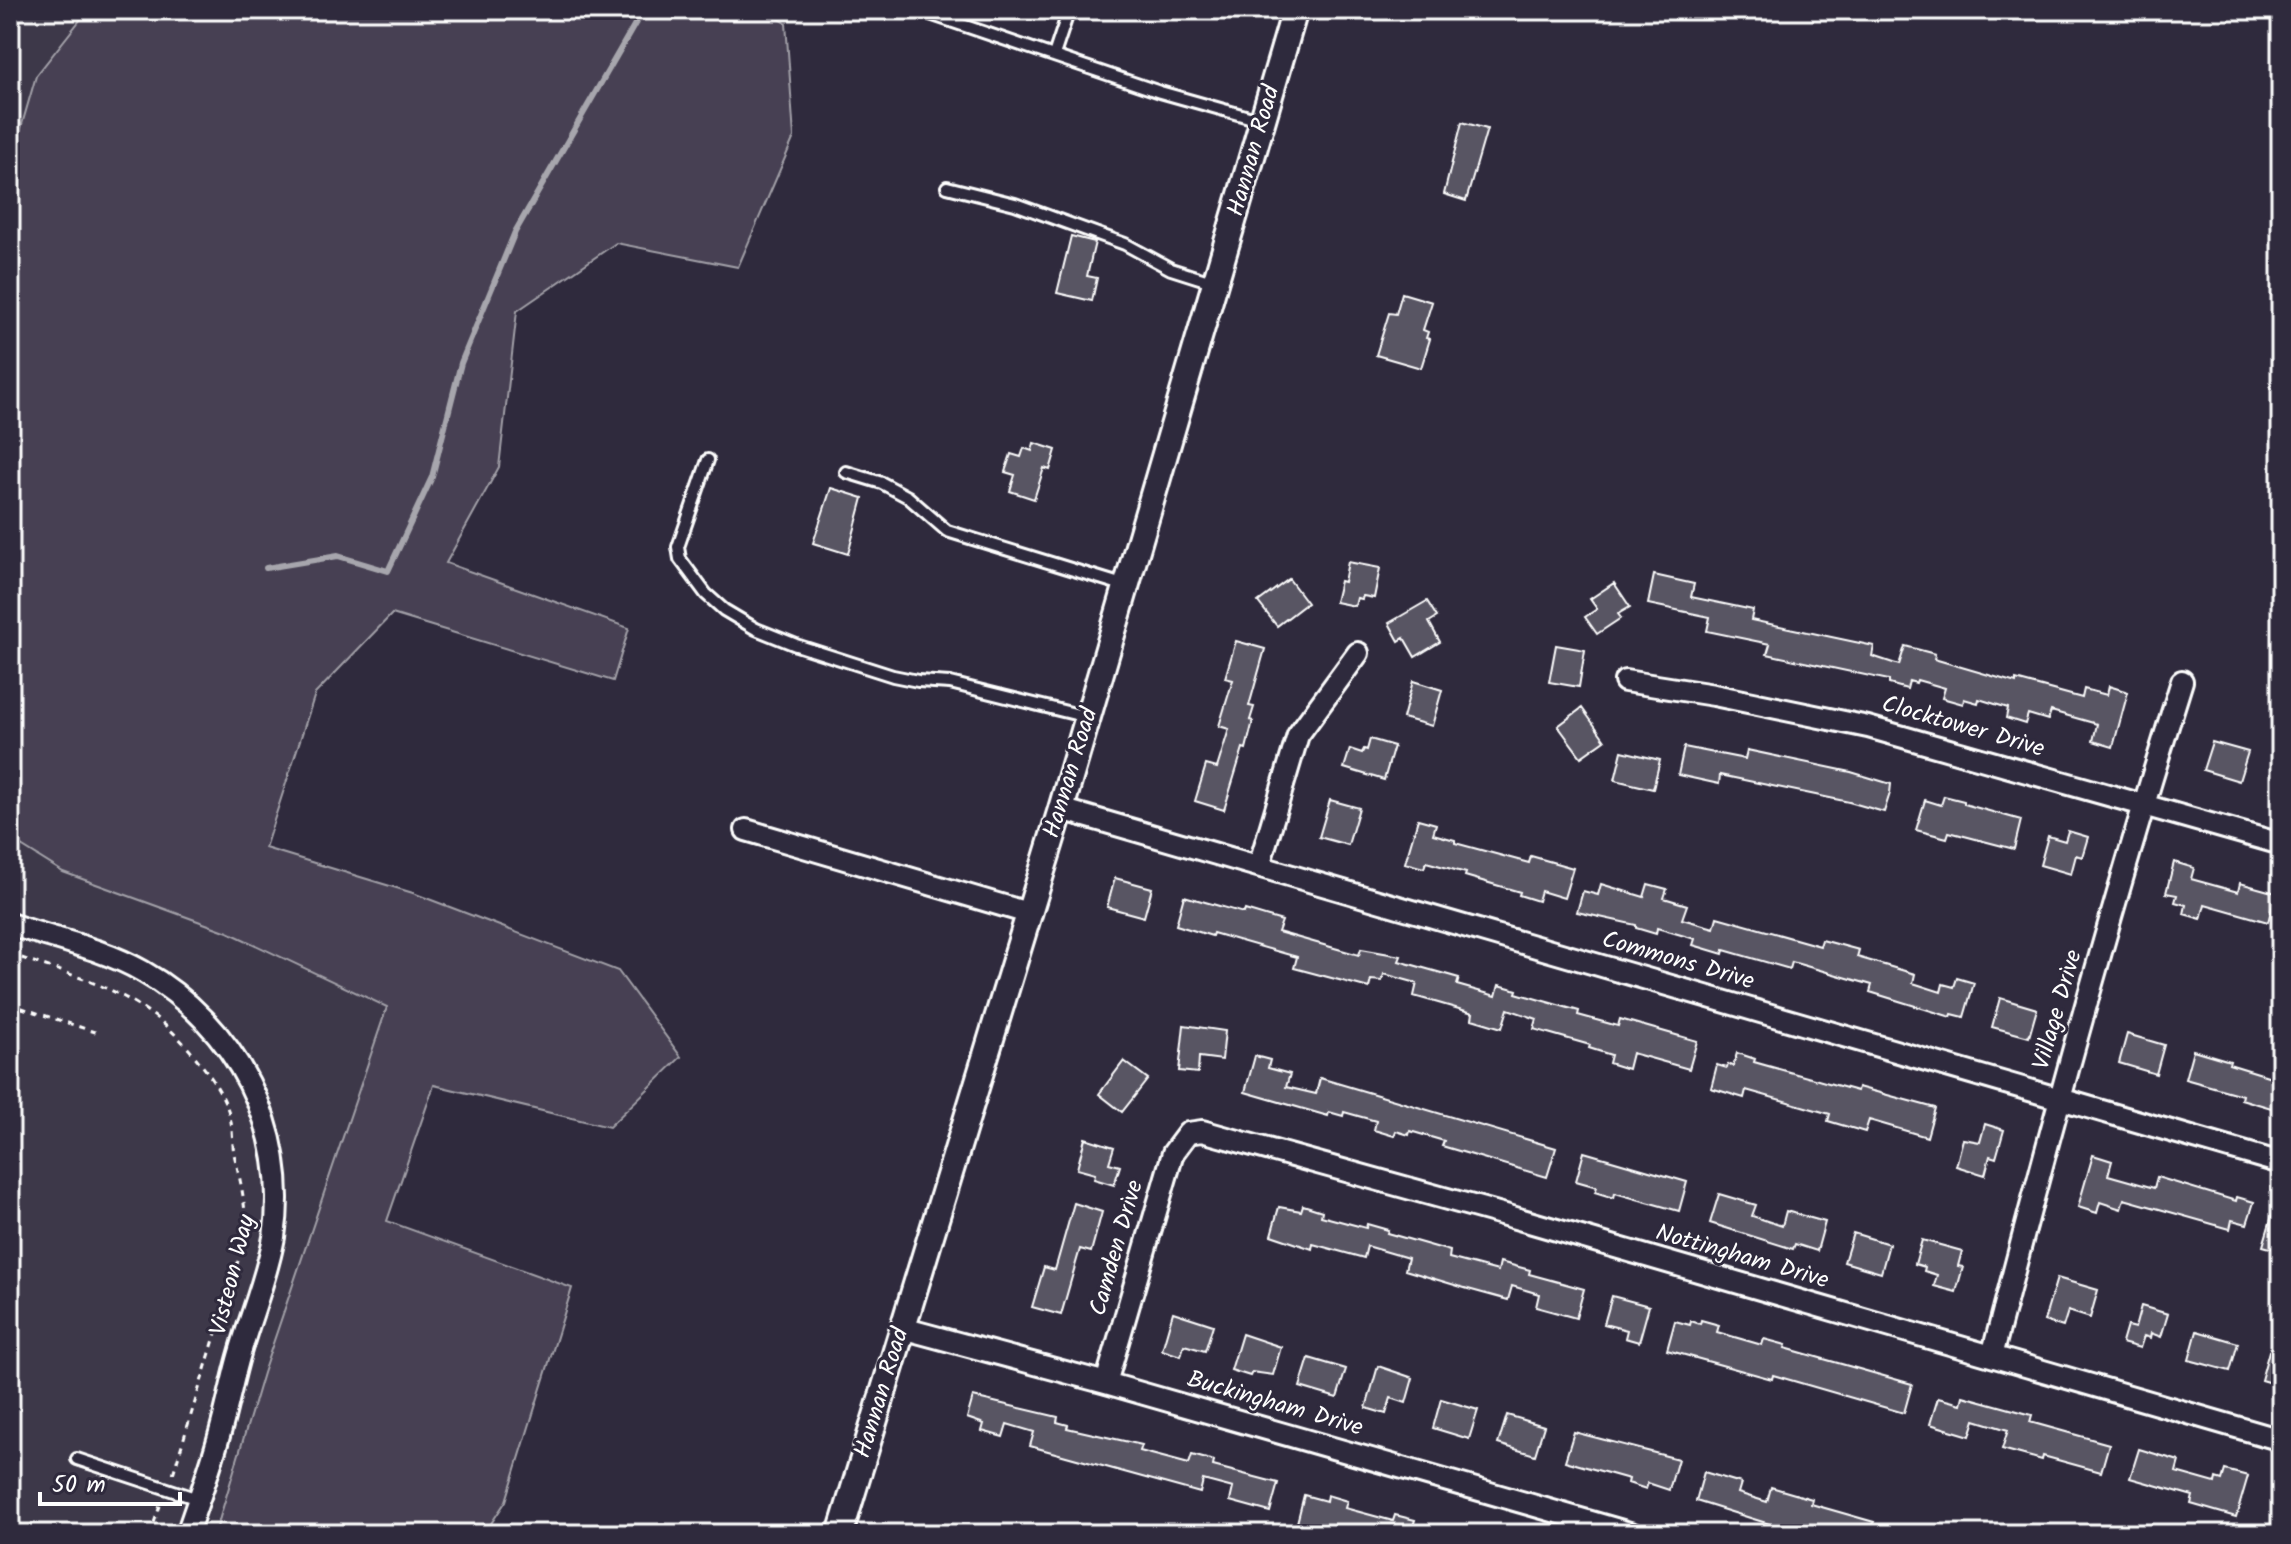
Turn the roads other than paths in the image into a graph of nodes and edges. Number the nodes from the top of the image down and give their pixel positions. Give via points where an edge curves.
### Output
1 (918, 10) edge
2 (1069, 10) edge
3 (1295, 10) edge
4 (1054, 55) junction
5 (1263, 121) junction
6 (947, 187) dead end
7 (1215, 283) junction
8 (708, 460) dead end
9 (846, 472) dead end
10 (1126, 586) junction
11 (1358, 653) dead end
12 (1625, 681) dead end
13 (2182, 681) dead end
14 (1087, 717) junction
15 (2144, 806) junction
16 (1061, 809) junction
17 (746, 830) dead end
18 (2281, 844) edge
19 (1259, 866) junction
20 (1028, 913) junction
21 (10, 924) edge
22 (2059, 1099) junction
23 (1188, 1133) joint
24 (2281, 1163) edge
25 (902, 1328) junction
26 (1992, 1356) junction
27 (1106, 1383) junction
28 (2281, 1440) edge
29 (77, 1459) dead end
30 (198, 1499) junction
31 (187, 1534) edge
32 (840, 1534) edge
33 (1633, 1534) edge

1 - 4 lane
2 - 4 lane
3 - 5 street, Hannan Road
4 - 5 lane
5 - 7 street, Hannan Road
6 - 7 lane via 1015,204
7 - 10 street, Hannan Road
8 - 14 lane via 678,547 680,559 724,610 796,645 893,676 950,683
9 - 10 lane via 908,497 947,531
10 - 14 street, Hannan Road
11 - 19 street via 1298,735
12 - 15 street, Clocktower Drive via 1868,727
13 - 15 street, Village Drive
14 - 16 street, Hannan Road
15 - 18 street, Clocktower Drive
15 - 22 street, Village Drive
16 - 19 street, Commons Drive
16 - 20 street, Hannan Road
17 - 20 street
19 - 22 street, Commons Drive
20 - 25 street, Hannan Road
21 - 30 street, Visteon Way via 129,964 166,987 221,1038 248,1078 264,1117 276,1175 274,1236
22 - 24 street, Commons Drive
22 - 26 street, Village Drive
23 - 26 street, Nottingham Drive via 1228,1137
23 - 27 street, Camden Drive via 1170,1162
25 - 27 street, Buckingham Drive
25 - 32 street, Hannan Road
26 - 28 street, Nottingham Drive
27 - 33 street, Buckingham Drive
29 - 30 lane
30 - 31 street, Visteon Way

